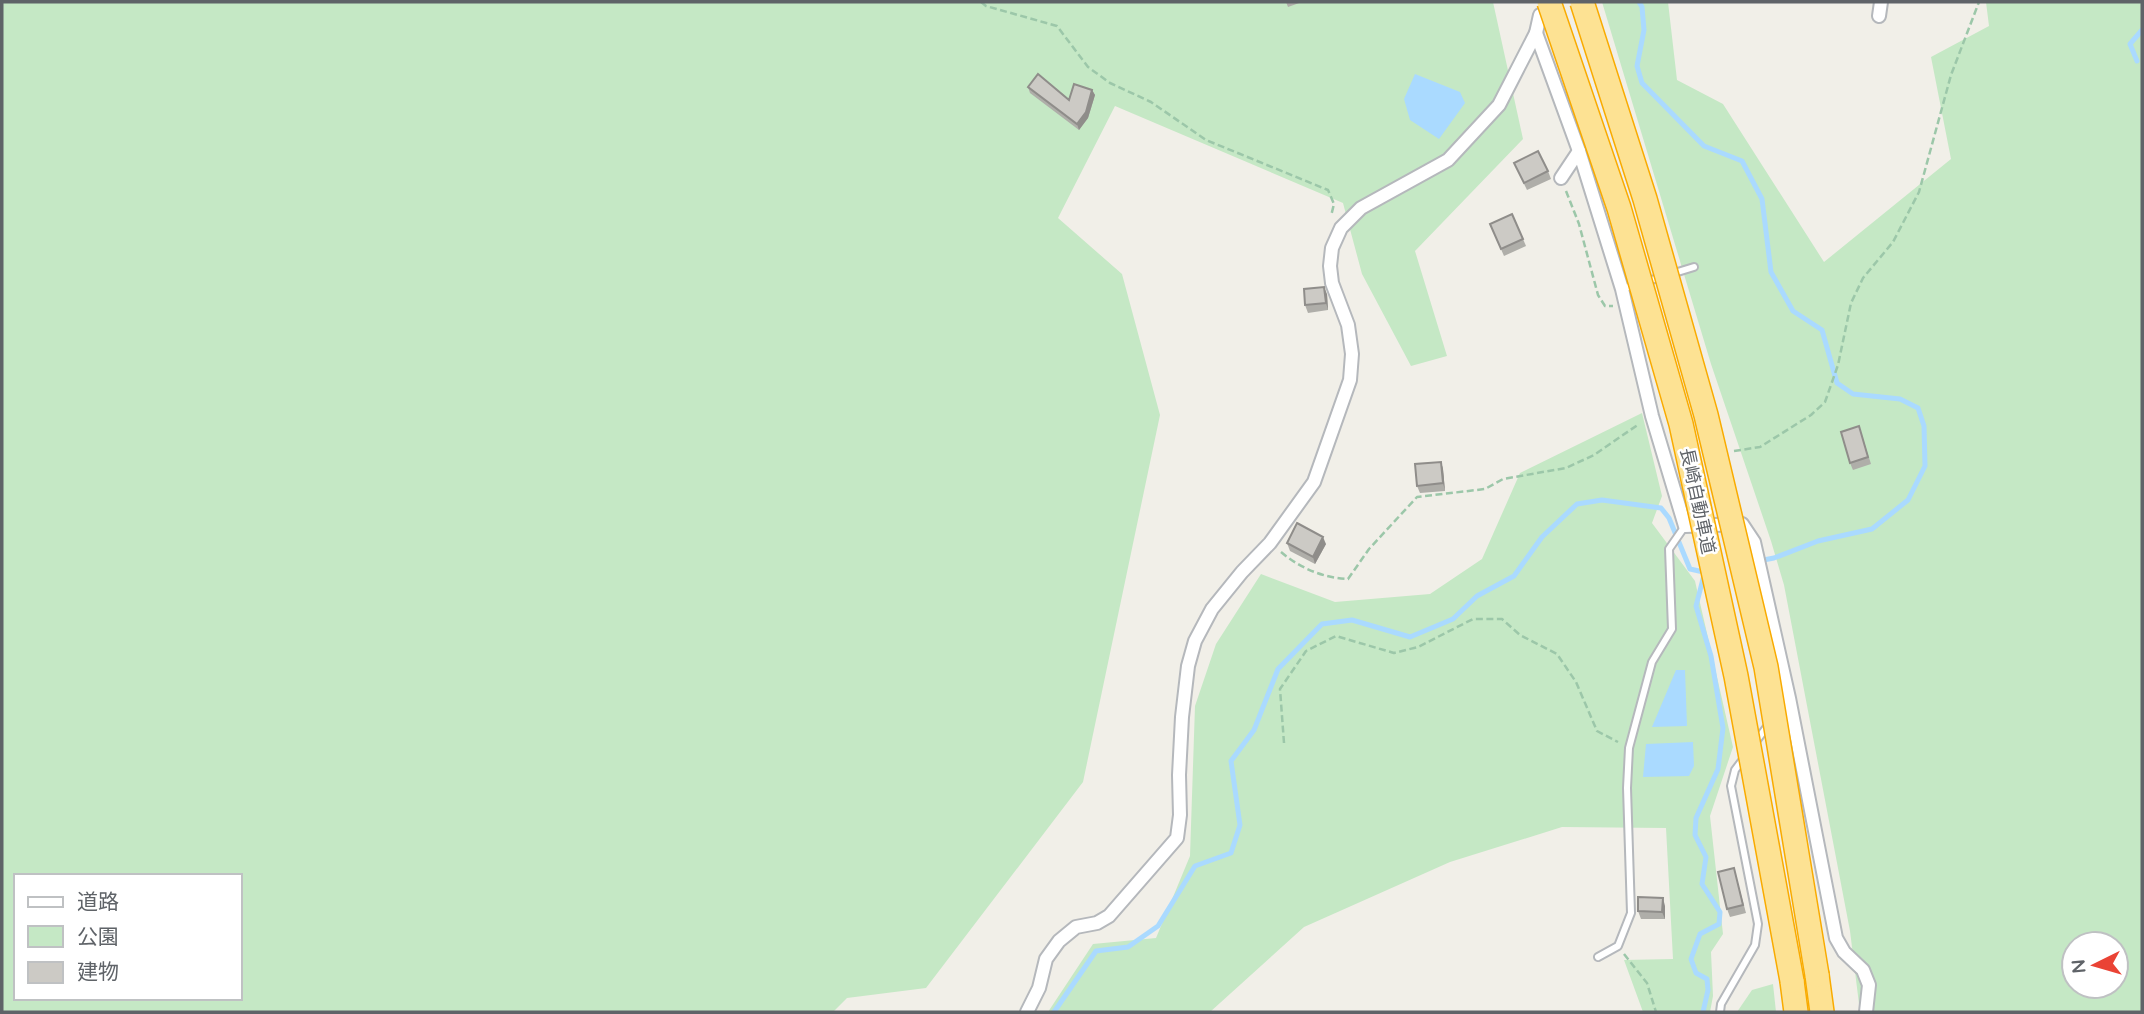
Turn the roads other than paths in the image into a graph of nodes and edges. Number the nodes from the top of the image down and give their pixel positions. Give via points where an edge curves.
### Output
1 (1582, 2) edge
2 (1881, 2) edge
3 (1544, 8) edge
4 (1879, 16) dead end
5 (1536, 33) junction
6 (1579, 151) junction
7 (1561, 178) road end
8 (1695, 267) dead end
9 (1622, 289) junction
10 (1685, 526) junction
11 (1789, 698) junction
12 (1598, 957) dead end
13 (1027, 1012) edge
14 (1720, 1012) edge
15 (1796, 1012) edge
16 (1822, 1012) edge
17 (1866, 1012) edge

1 - 16 highway, 長崎自動車道, bridge via 1645,199 1706,415 1766,667
2 - 4 street
3 - 5 street
3 - 15 highway, 長崎自動車道, bridge via 1619,208 1681,424 1737,676
5 - 6 street
5 - 13 street via 1499,105 1448,160 1361,208 1341,228 1330,266 1348,325 1350,380 1314,482 1270,543 1212,609 1195,641 1182,717 1177,838 1109,916 1076,927 1059,941 1046,959
6 - 7 street
6 - 9 street
8 - 9 lane
9 - 10 street via 1652,416
10 - 11 street via 1742,524 1754,542
10 - 12 lane via 1669,549 1672,629 1652,662 1629,748 1630,913 1618,946
11 - 14 lane via 1735,770 1731,786 1758,924 1755,945
11 - 17 street via 1836,938 1863,970 1869,985

